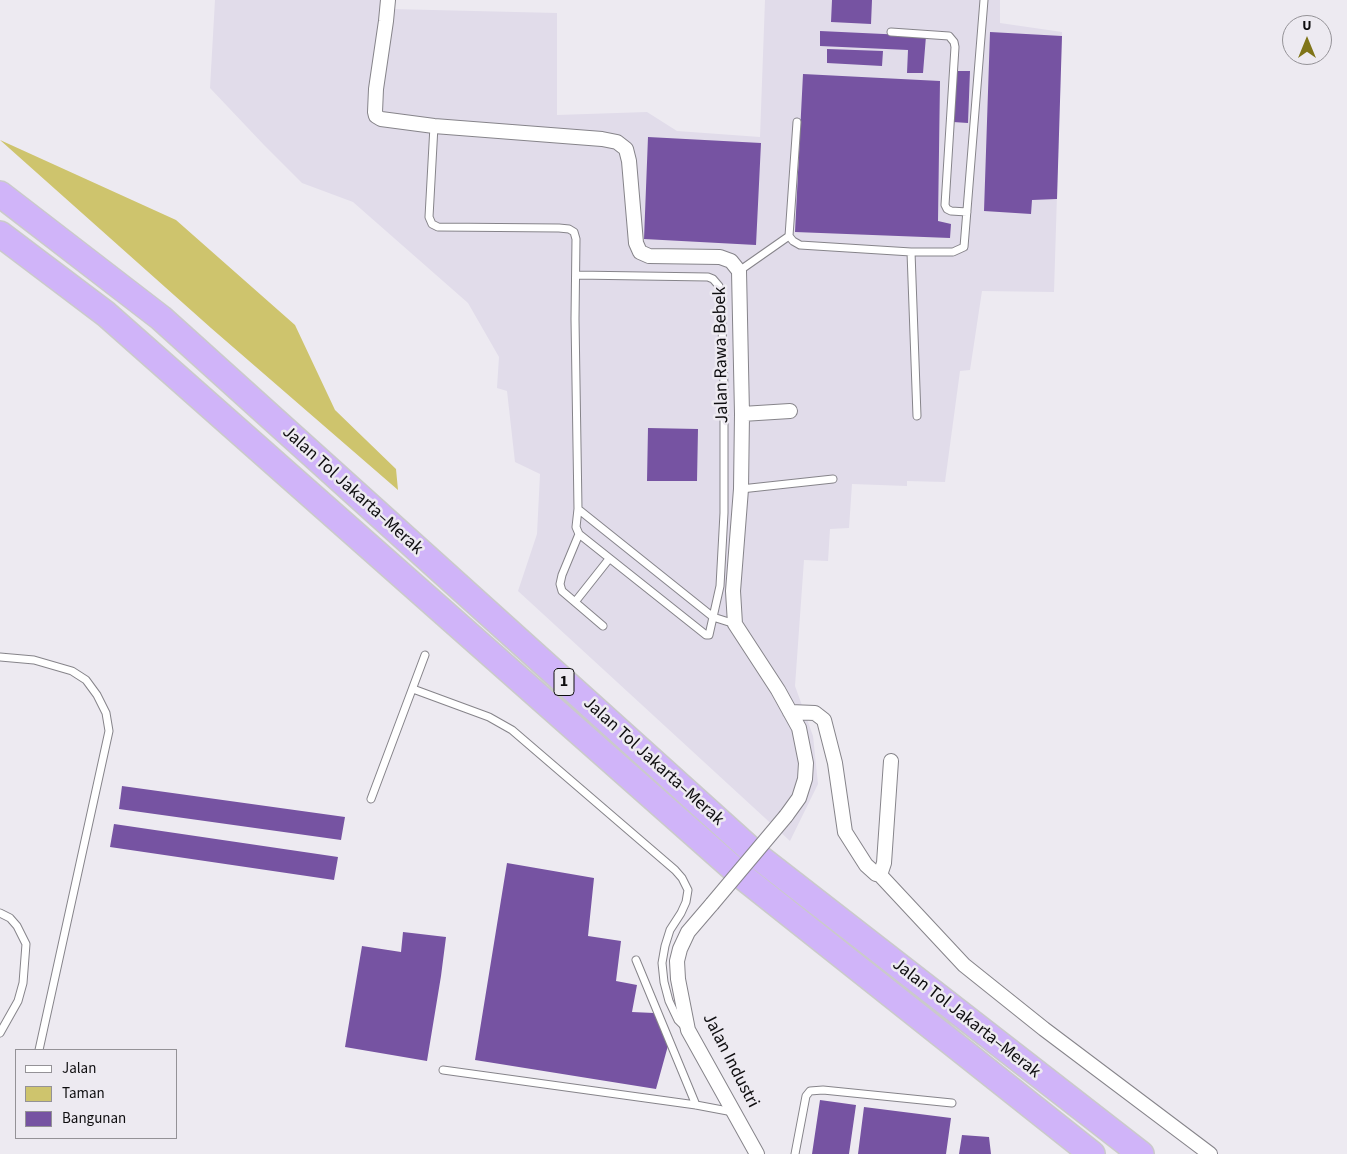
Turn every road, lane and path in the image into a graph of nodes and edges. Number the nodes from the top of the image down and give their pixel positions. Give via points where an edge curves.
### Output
1 (388, 0) edge
2 (984, 0) edge
3 (891, 32) dead end
4 (797, 122) dead end
5 (434, 126) junction
6 (0, 194) edge
7 (967, 212) junction
8 (0, 234) edge
9 (789, 236) junction
10 (911, 252) junction
11 (739, 271) junction
12 (576, 275) junction
13 (790, 411) dead end
14 (742, 414) junction
15 (917, 416) dead end
16 (833, 479) dead end
17 (741, 489) junction
18 (578, 509) junction
19 (579, 534) junction
20 (610, 559) junction
21 (575, 602) junction
22 (713, 617) junction
23 (735, 624) junction
24 (603, 626) dead end
25 (425, 655) dead end
26 (0, 657) edge
27 (413, 689) junction
28 (790, 712) junction
29 (891, 761) dead end
30 (371, 799) dead end
31 (880, 875) junction
32 (0, 913) edge
33 (636, 960) dead end
34 (688, 1030) junction
35 (0, 1032) edge
36 (39, 1049) edge
37 (443, 1070) dead end
38 (952, 1104) dead end
39 (696, 1105) junction
40 (734, 1112) junction
41 (757, 1154) edge
42 (795, 1154) edge
43 (1092, 1154) edge
44 (1140, 1154) edge
45 (1210, 1154) edge

1 - 5 street, Jalan Rawa Bebek via 376,90 376,116 381,120
2 - 7 lane
3 - 7 lane via 949,36 954,42 945,205 951,211
4 - 9 lane
5 - 11 street, Jalan Rawa Bebek via 617,142 626,149 629,161 636,243 640,252 649,256 720,257 731,261
5 - 12 lane via 429,217 432,224 438,227 572,230 576,239
6 - 44 highway, Jalan Tol Jakarta–Merak / 1 via 161,318 760,858
7 - 10 lane via 966,242 961,250
8 - 43 highway, Jalan Tol Jakarta–Merak / 1 via 106,314 743,878
9 - 10 lane via 800,245
9 - 11 lane
10 - 15 lane
11 - 14 street, Jalan Rawa Bebek
12 - 18 lane
12 - 22 lane via 708,277 719,286 724,386 724,513 720,586
13 - 14 street
14 - 17 street, Jalan Rawa Bebek
16 - 17 lane
17 - 23 street, Jalan Rawa Bebek
18 - 19 lane via 576,527
18 - 22 lane
19 - 20 lane
19 - 21 lane via 560,584 562,591
20 - 21 lane
20 - 22 lane via 706,635 709,635
21 - 24 lane
22 - 23 lane
23 - 28 street
25 - 27 lane
26 - 36 lane via 34,660 72,671 86,680 106,712 109,731
27 - 30 lane
27 - 34 lane via 490,717 512,730 682,878 688,890 686,902 668,938 662,963 669,1001 678,1020
28 - 31 street via 815,712 824,720 835,763 845,832 866,865
28 - 34 street, Jalan Industri, bridge via 799,728 806,763 799,798 688,932 677,961
29 - 31 street via 884,863
31 - 45 street via 964,964 1044,1029
32 - 35 lane via 17,926 26,944 18,1001
33 - 39 lane
34 - 40 street, Jalan Industri
37 - 39 lane
38 - 42 lane via 810,1091 806,1096
39 - 40 lane
40 - 41 street, Jalan Industri

